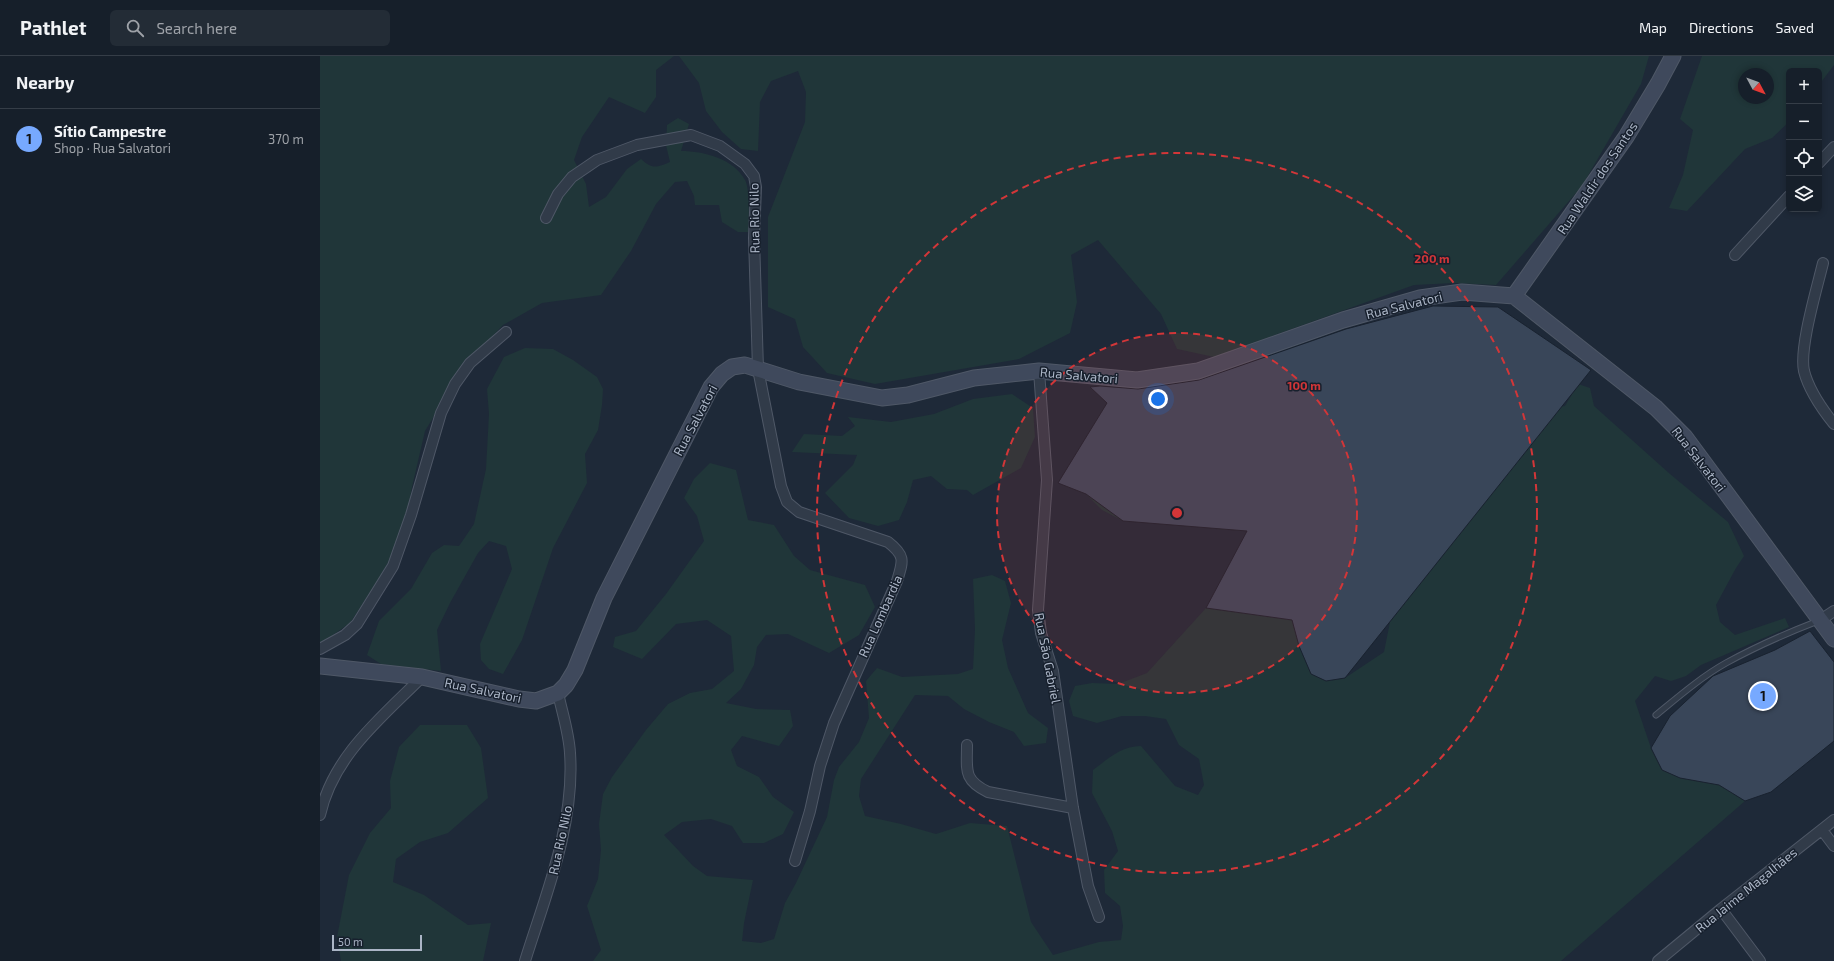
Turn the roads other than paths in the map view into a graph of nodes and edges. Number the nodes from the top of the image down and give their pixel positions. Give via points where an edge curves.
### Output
1 (1673, 56) edge
2 (1834, 147) edge
3 (1822, 160) edge
4 (1786, 199) edge
5 (546, 218) dead end
6 (1735, 256) dead end
7 (1823, 263) dead end
8 (1514, 296) junction
9 (506, 332) dead end
10 (758, 368) junction
11 (1039, 371) junction
12 (1834, 424) edge
13 (1834, 611) edge
14 (1819, 621) junction
15 (1834, 640) edge
16 (320, 649) edge
17 (320, 666) edge
18 (422, 677) junction
19 (558, 693) junction
20 (1656, 715) dead end
21 (967, 745) dead end
22 (322, 796) edge
23 (1073, 808) junction
24 (320, 815) edge
25 (1834, 820) edge
26 (1822, 830) junction
27 (1834, 846) edge
28 (795, 861) dead end
29 (1721, 909) junction
30 (1099, 918) dead end
31 (525, 961) edge
32 (1658, 961) edge
33 (1760, 961) edge

1 - 8 street, Rua Waldir dos Santos via 1626,136
2 - 3 street
4 - 6 street
5 - 10 street, Rua Rio Nilo via 558,194 572,177 597,160 637,145 691,135 720,146 745,164 754,176 756,187 754,238
7 - 12 street via 1804,348 1804,370 1809,386
8 - 11 street, Rua Salvatori via 1462,292 1420,298 1343,320 1198,371 1137,380
8 - 14 street, Rua Salvatori via 1656,408 1685,437
9 - 16 street via 470,363 454,384 441,413 393,566 357,624 345,635
10 - 11 street, Rua Salvatori via 799,382 882,398 908,395 974,378
10 - 19 street, Rua Salvatori via 745,365 732,367 722,374 711,388 604,598 575,670
10 - 28 street, Rua Lombardia via 781,486 787,502 799,512 888,542 900,551 902,562 897,581 834,723
11 - 23 street, Rua São Gabriel via 1047,480 1038,610 1041,633 1053,671
13 - 14 street
14 - 15 street, Rua Salvatori
14 - 20 lane via 1724,664
17 - 18 street, Rua Salvatori
18 - 19 street, Rua Salvatori via 519,699 536,700
18 - 22 street via 356,743
19 - 31 street, Rua Rio Nilo via 570,753 568,809 554,872
21 - 23 street via 970,781 977,787 988,792
22 - 24 street
23 - 30 street, Rua São Gabriel via 1088,886
25 - 26 street, Rua Jaime Magalhães
26 - 27 street
26 - 29 street, Rua Jaime Magalhães
29 - 32 street, Rua Jaime Magalhães
29 - 33 street

